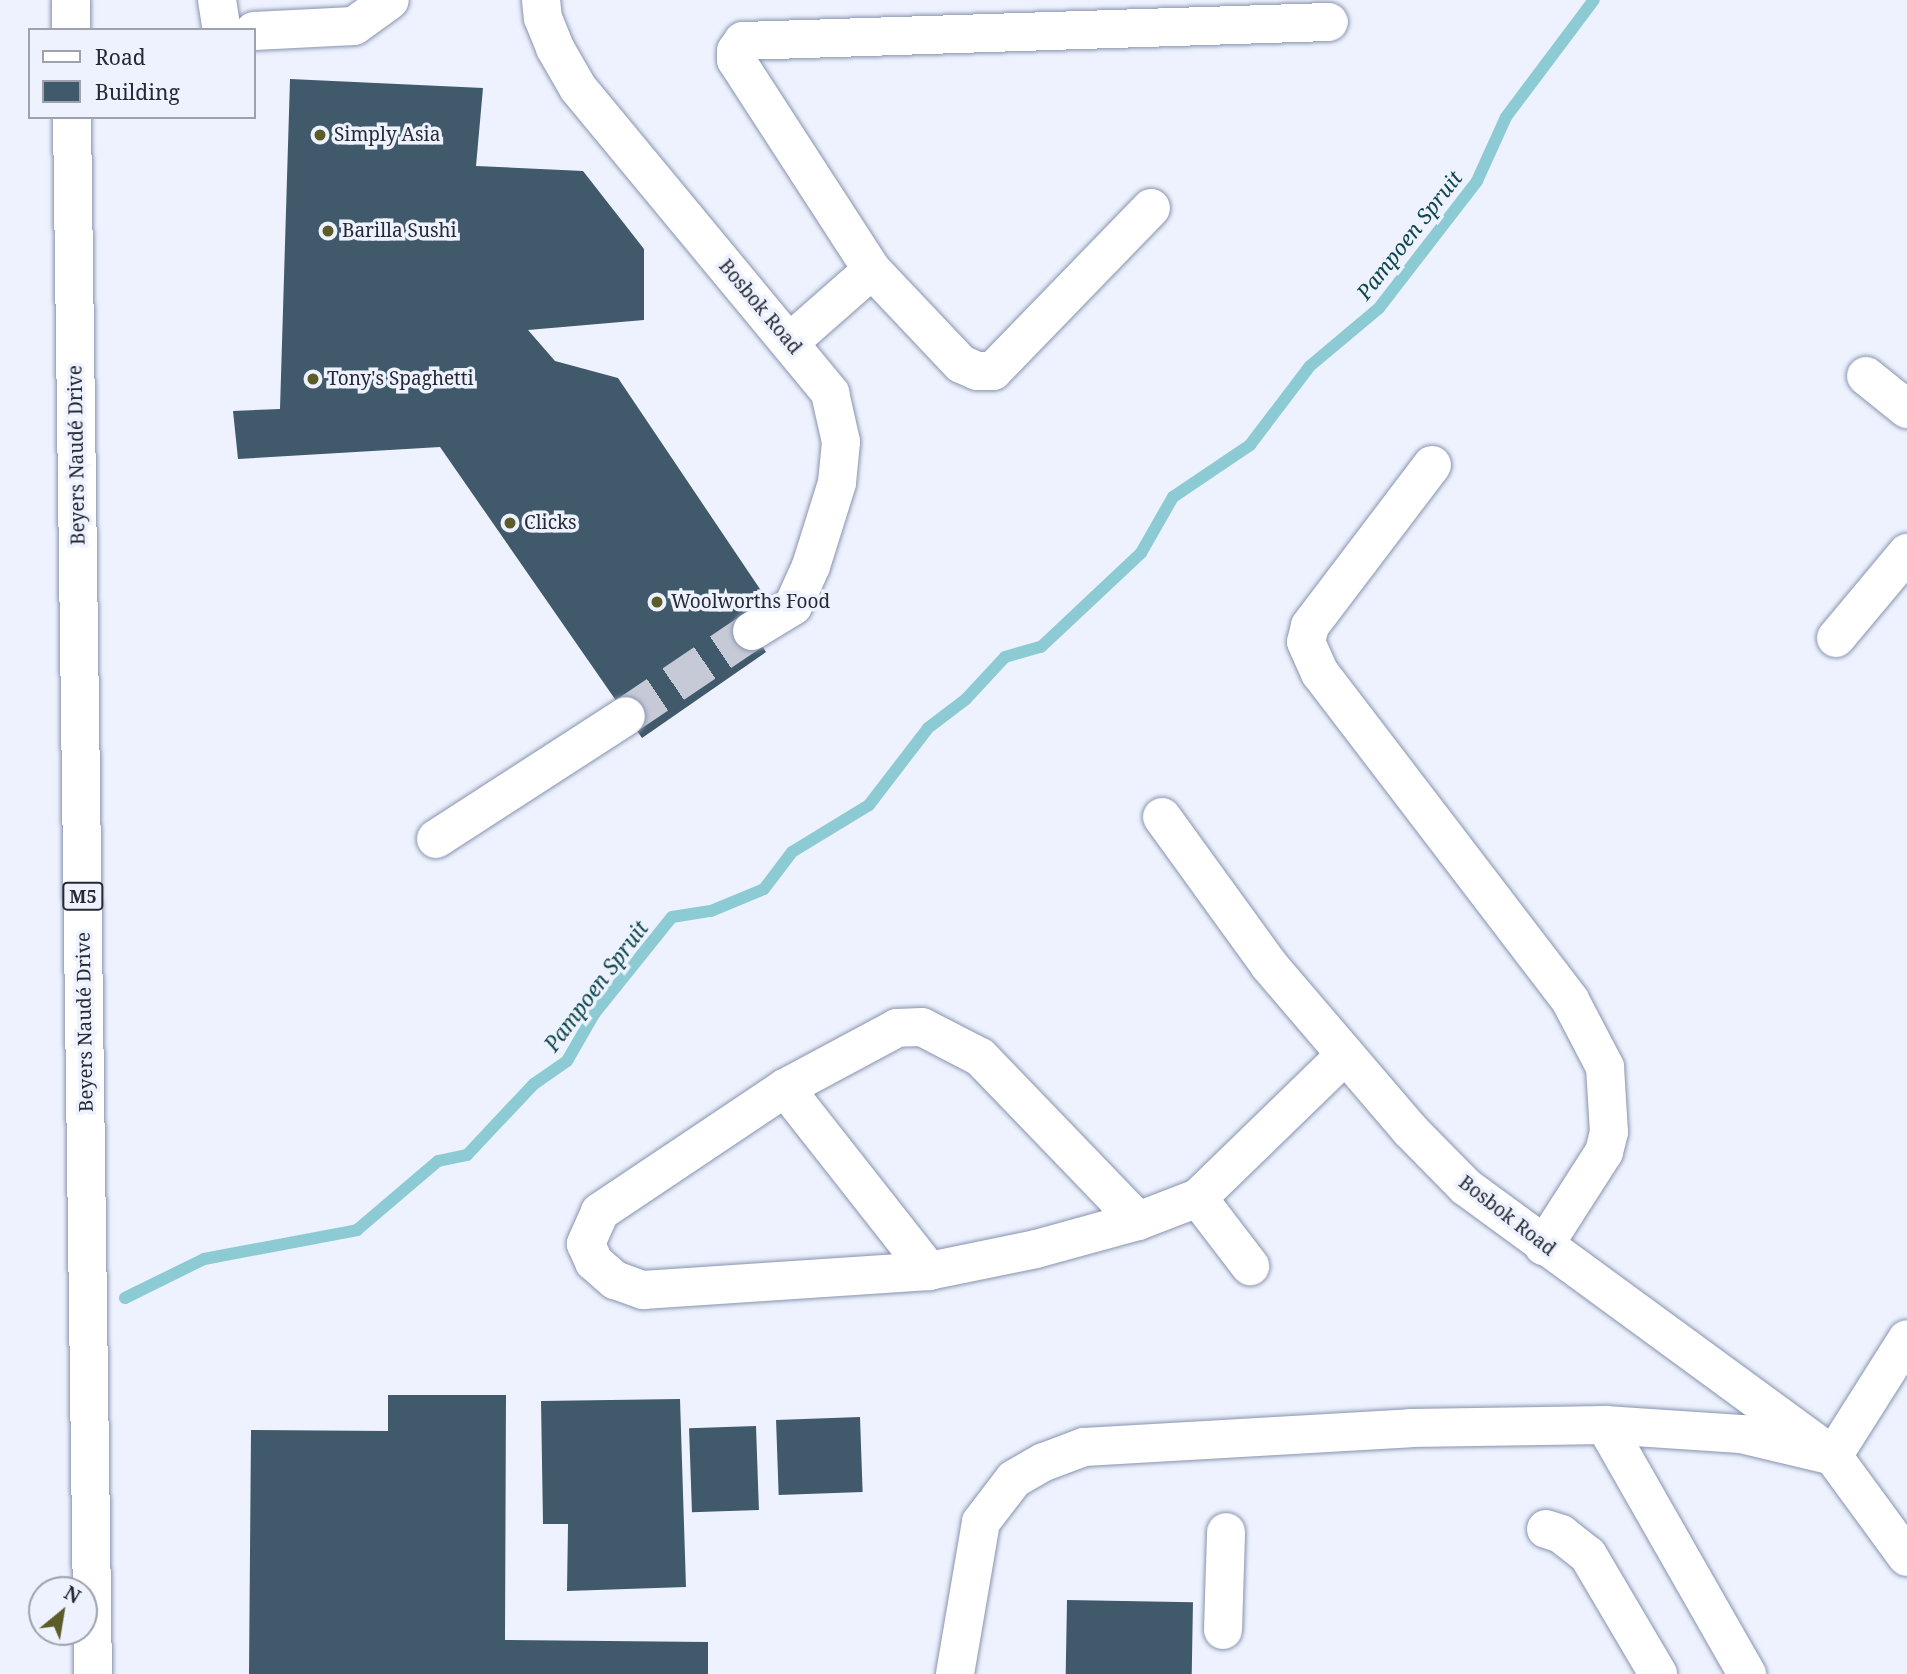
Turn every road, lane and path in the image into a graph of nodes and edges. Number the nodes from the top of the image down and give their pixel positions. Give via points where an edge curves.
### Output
1 (71, 0) edge
2 (217, 0) edge
3 (390, 0) edge
4 (541, 0) edge
5 (1329, 22) dead end
6 (71, 28) edge
7 (222, 28) edge
8 (256, 31) edge
9 (72, 119) edge
10 (1152, 208) dead end
11 (872, 270) junction
12 (790, 342) junction
13 (1866, 376) dead end
14 (1907, 409) edge
15 (1432, 465) dead end
16 (1907, 553) edge
17 (752, 631) tunnel mouth
18 (1836, 638) dead end
19 (626, 716) tunnel mouth
20 (1162, 817) dead end
21 (436, 839) dead end
22 (1344, 1056) junction
23 (786, 1088) junction
24 (1198, 1198) junction
25 (1138, 1221) junction
26 (1544, 1245) junction
27 (1250, 1266) dead end
28 (929, 1270) junction
29 (1907, 1339) edge
30 (1605, 1425) junction
31 (1833, 1456) junction
32 (1546, 1529) dead end
33 (1226, 1532) dead end
34 (1907, 1557) edge
35 (1223, 1630) dead end
36 (93, 1674) edge
37 (955, 1674) edge
38 (1658, 1674) edge
39 (1747, 1674) edge

1 - 6 street
2 - 7 street
3 - 8 street via 354,26
4 - 12 street, Bosbok Road via 555,48 578,88
5 - 11 street via 743,41 736,60
9 - 36 street, Beyers Naudé Drive / M5
10 - 11 street via 993,371 961,364
11 - 12 street
12 - 17 street, Bosbok Road via 830,393 841,442 836,483 803,589 789,610
13 - 14 street
15 - 26 street via 1310,626 1306,642 1320,673 1570,1000 1605,1067 1609,1132 1604,1152
16 - 18 street
19 - 21 street
20 - 22 street, Bosbok Road via 1269,965
22 - 24 street
22 - 26 street, Bosbok Road via 1466,1187
23 - 25 street via 897,1028 934,1032 980,1057
23 - 28 street
23 - 28 street via 600,1212 586,1244 594,1262 615,1280 643,1290
24 - 25 street
24 - 27 street
25 - 28 street
26 - 31 street, Bosbok Road
29 - 31 street
30 - 31 street via 1741,1434
30 - 37 street via 1410,1428 1084,1447 1044,1462 1014,1479 981,1521
30 - 39 street
31 - 34 street, Bosbok Road
32 - 38 street via 1561,1534 1588,1555
33 - 35 street

